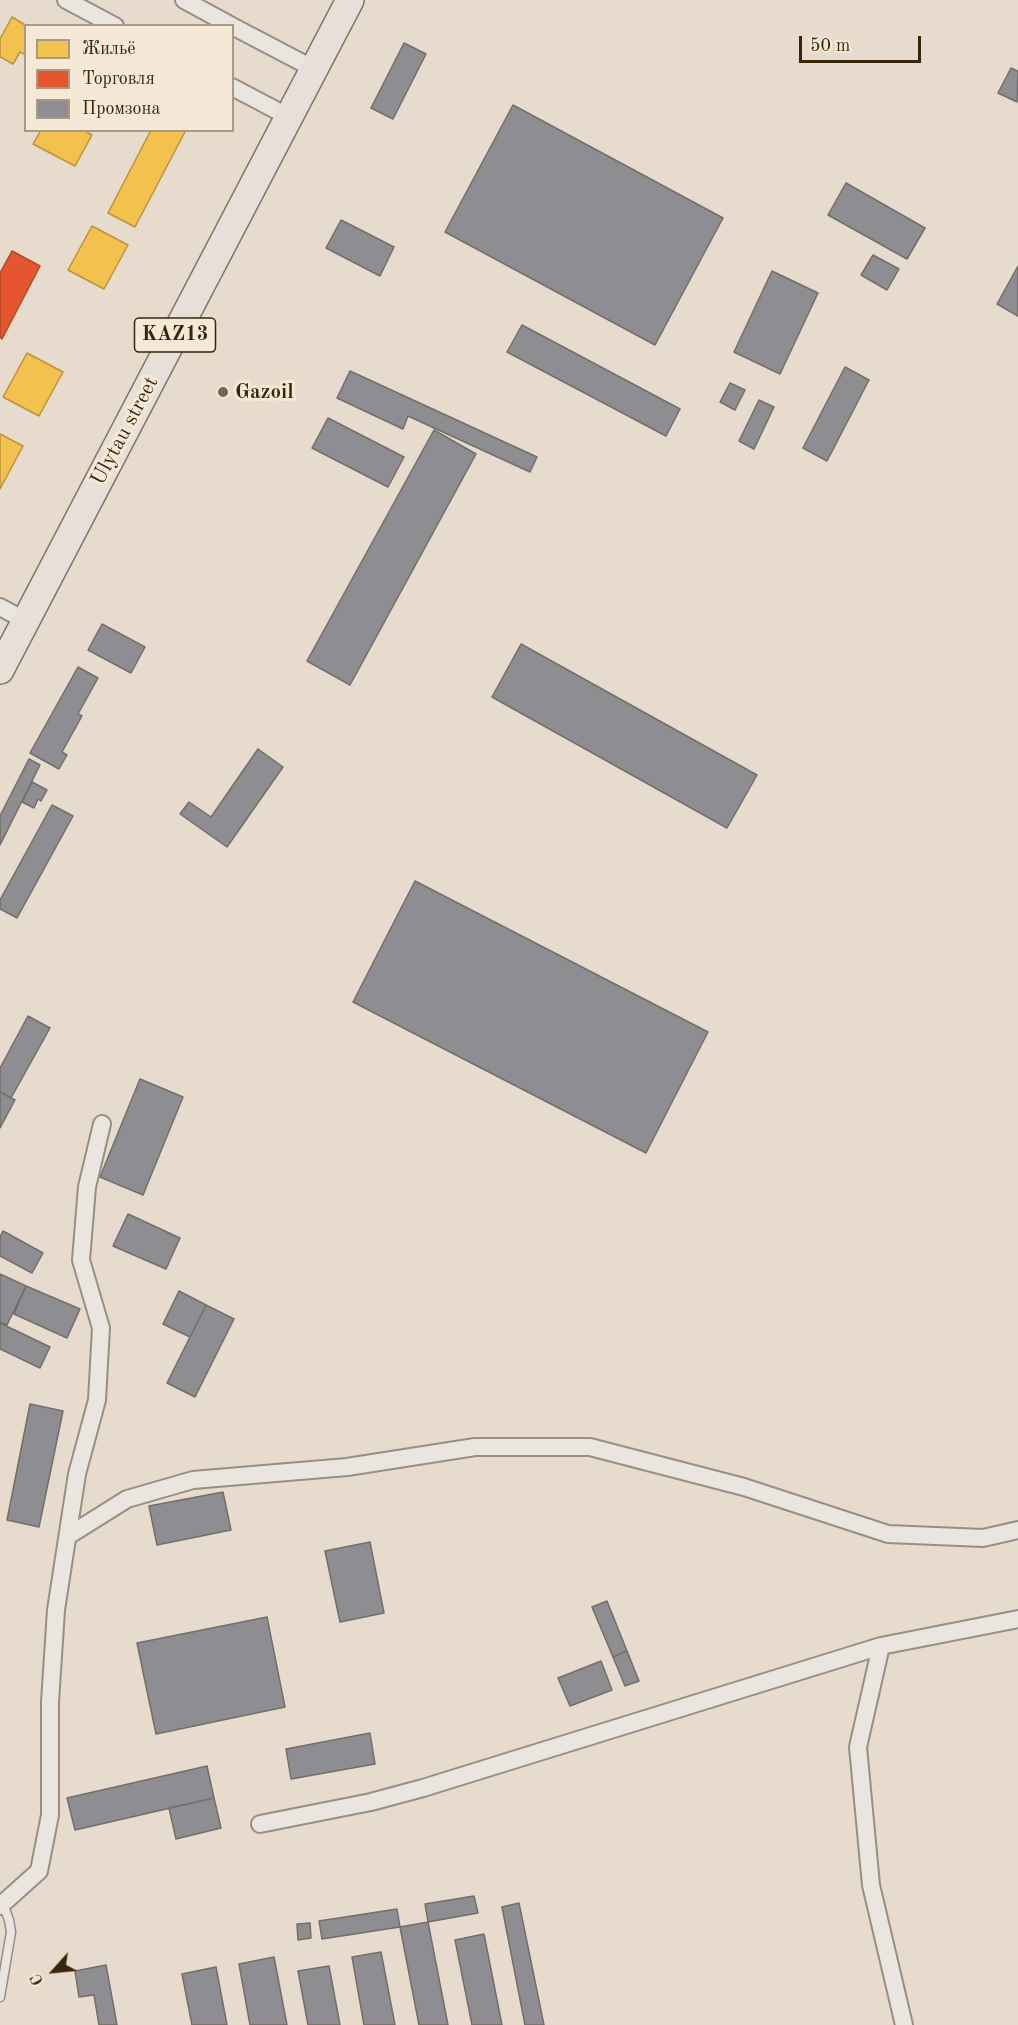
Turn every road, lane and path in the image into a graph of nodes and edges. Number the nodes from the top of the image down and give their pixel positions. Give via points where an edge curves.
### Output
1 (66, 0) edge
2 (184, 0) edge
3 (350, 0) edge
4 (111, 24) edge
5 (228, 24) edge
6 (234, 27) edge
7 (314, 69) junction
8 (234, 88) edge
9 (289, 117) junction
10 (0, 607) edge
11 (26, 621) junction
12 (0, 670) edge
13 (102, 1124) dead end
14 (1018, 1530) edge
15 (68, 1536) junction
16 (1018, 1619) edge
17 (880, 1646) junction
18 (260, 1824) dead end
19 (1, 1905) edge
20 (0, 1996) edge
21 (904, 2025) edge

1 - 4 street
2 - 5 street
3 - 7 main road, Ulytau street / KAZ13
6 - 7 street
7 - 9 main road, Ulytau street / KAZ13
8 - 9 street
9 - 11 main road, Ulytau street / KAZ13
10 - 11 street
11 - 12 main road, Ulytau street / KAZ13
13 - 15 street via 87,1187 81,1260 101,1328 97,1401 77,1474
14 - 15 street via 983,1538 888,1534 744,1487 590,1447 475,1447 347,1467 193,1480 127,1499
15 - 19 street via 56,1610 50,1702 50,1815 39,1871
16 - 17 street
17 - 18 street via 423,1788
17 - 21 street via 858,1747 871,1885
19 - 20 lane via 11,1932

